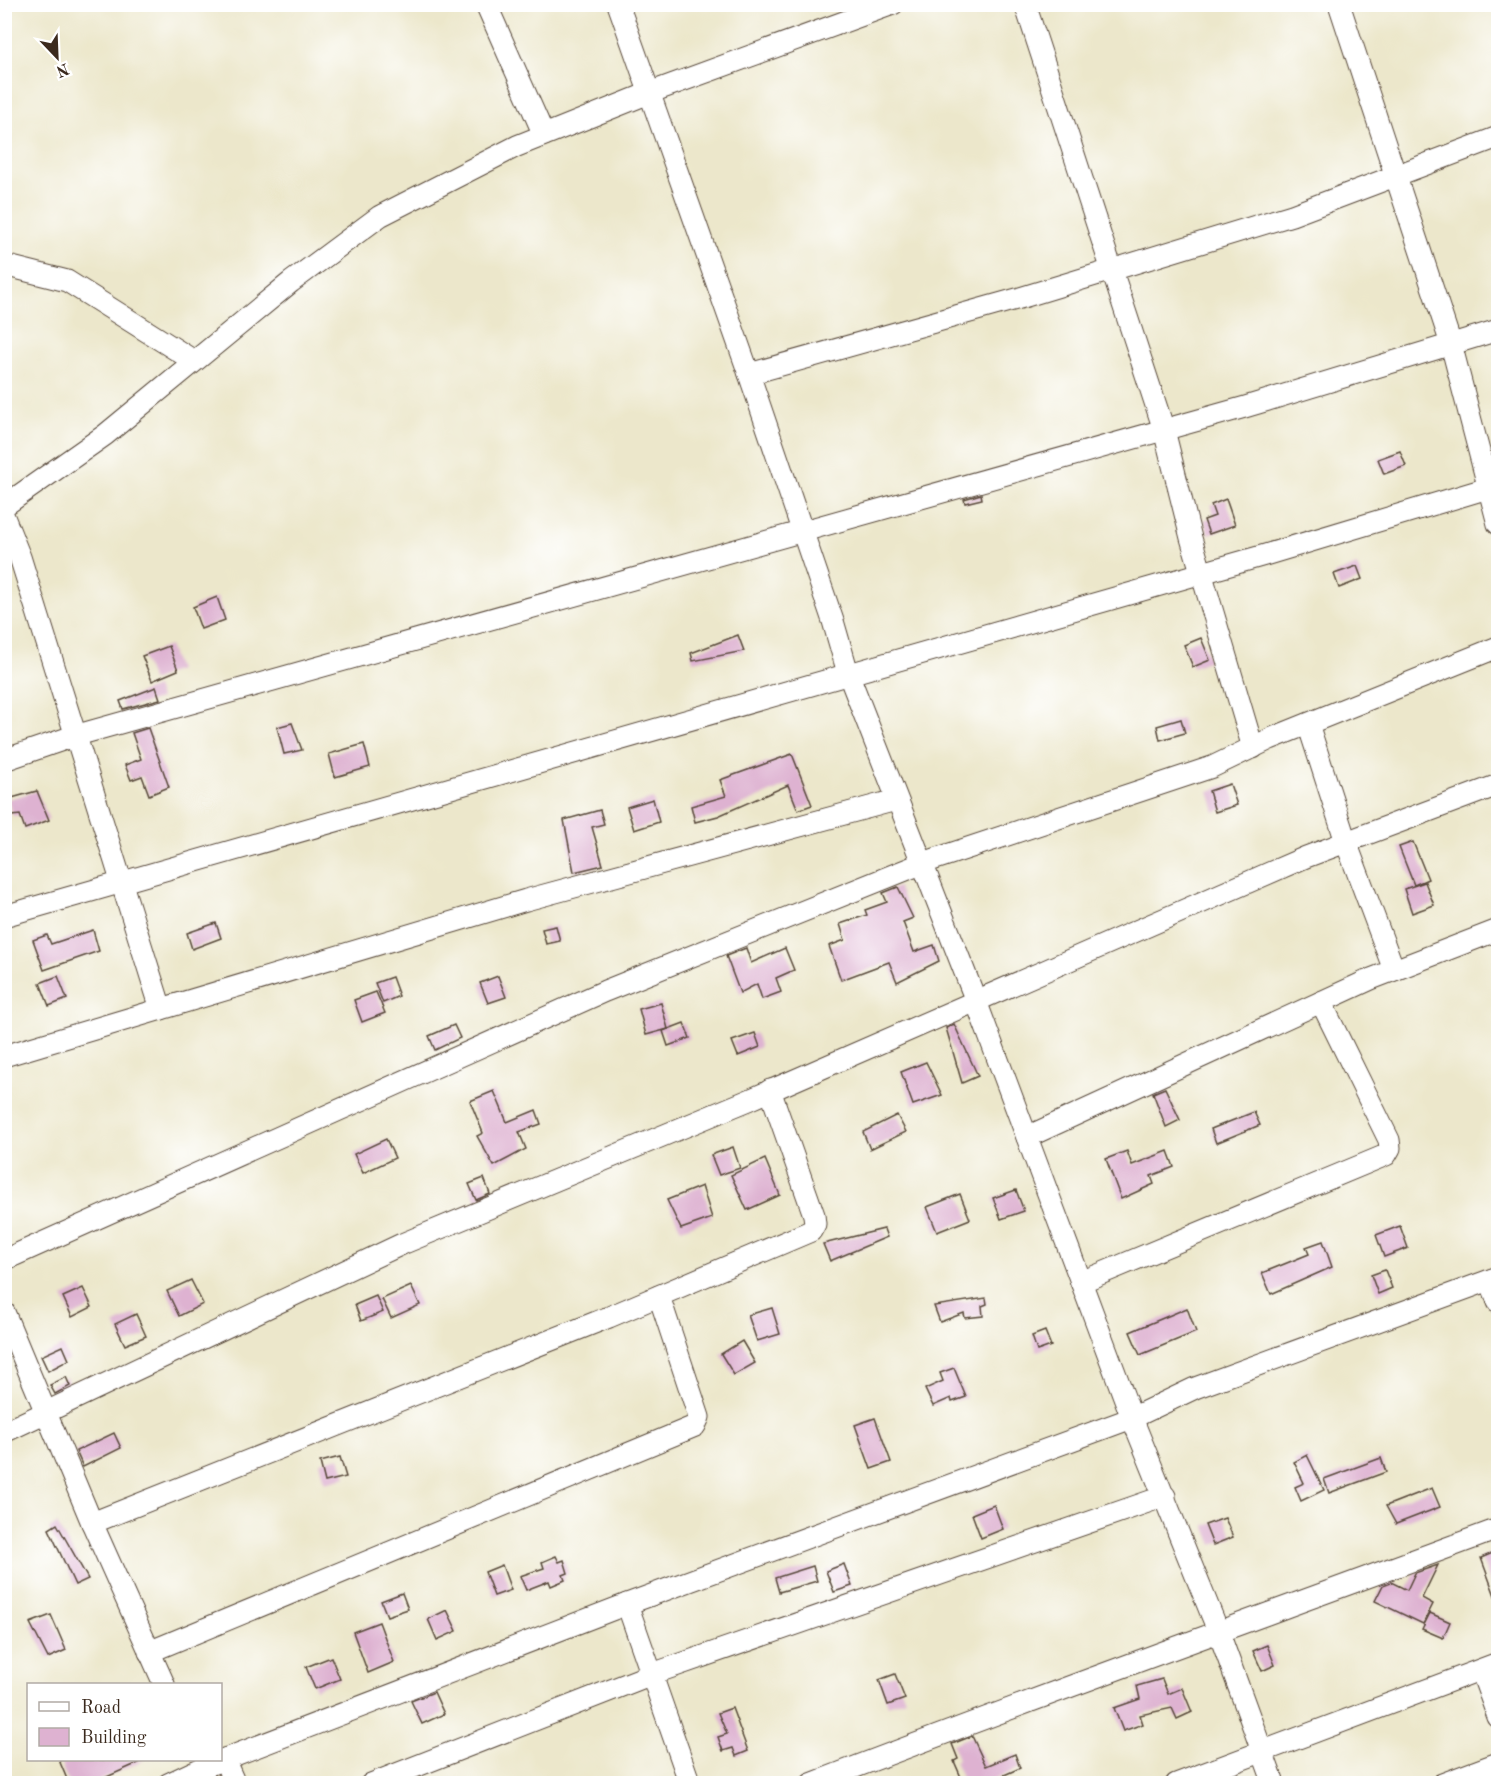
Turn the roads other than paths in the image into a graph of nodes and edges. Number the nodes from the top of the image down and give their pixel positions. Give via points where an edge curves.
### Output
1 (486, 4) edge
2 (618, 4) edge
3 (893, 4) edge
4 (1025, 4) edge
5 (1339, 4) edge
6 (650, 93) junction
7 (544, 135) junction
8 (1498, 137) edge
9 (1394, 176) junction
10 (4, 265) edge
11 (1112, 270) junction
12 (1498, 330) edge
13 (1451, 344) junction
14 (194, 361) junction
15 (749, 374) junction
16 (1164, 430) junction
17 (1494, 486) edge
18 (4, 506) edge
19 (4, 517) edge
20 (1498, 524) edge
21 (803, 532) junction
22 (1201, 573) junction
23 (1498, 647) edge
24 (848, 674) junction
25 (1308, 724) junction
26 (74, 736) junction
27 (1252, 748) junction
28 (4, 760) edge
29 (1498, 785) edge
30 (896, 800) junction
31 (1346, 842) junction
32 (923, 863) junction
33 (119, 881) junction
34 (4, 916) edge
35 (1498, 930) edge
36 (1394, 970) junction
37 (976, 1001) junction
38 (1321, 1002) junction
39 (161, 1009) junction
40 (4, 1056) edge
41 (770, 1090) junction
42 (1027, 1137) junction
43 (4, 1260) edge
44 (1494, 1279) edge
45 (1082, 1282) junction
46 (659, 1296) junction
47 (1498, 1302) edge
48 (4, 1312) edge
49 (48, 1412) junction
50 (1132, 1418) junction
51 (4, 1432) edge
52 (1165, 1496) junction
53 (92, 1523) junction
54 (1498, 1529) edge
55 (627, 1604) junction
56 (1219, 1633) junction
57 (149, 1652) junction
58 (1490, 1667) edge
59 (651, 1674) junction
60 (164, 1683) edge
61 (1498, 1717) edge
62 (1262, 1750) junction
63 (222, 1757) edge
64 (210, 1762) edge
65 (1498, 1763) edge
66 (168, 1784) edge
67 (235, 1784) edge
68 (371, 1784) edge
69 (690, 1784) edge
70 (811, 1784) edge
71 (1176, 1784) edge
72 (1274, 1784) edge
73 (1442, 1784) edge

1 - 7 street
2 - 6 street
3 - 6 street
4 - 11 street
5 - 9 street
6 - 7 street
6 - 15 street
7 - 14 street via 380,216
8 - 9 street
9 - 11 street via 1292,215
9 - 13 street
10 - 14 street via 67,281
11 - 15 street
11 - 16 street
12 - 13 street
13 - 16 street
13 - 17 street
14 - 18 street via 105,435
15 - 21 street
16 - 21 street
16 - 22 street
17 - 20 street
17 - 22 street
19 - 26 street via 20,557
21 - 24 street
21 - 26 street
22 - 24 street
22 - 27 street
23 - 25 street
24 - 30 street
24 - 33 street
25 - 27 street
25 - 31 street
26 - 28 street
26 - 33 street
27 - 32 street via 1212,767
29 - 31 street
30 - 32 street
30 - 39 street via 526,900
31 - 36 street
31 - 37 street
32 - 37 street
32 - 43 street via 605,991
33 - 34 street
33 - 39 street
35 - 36 street
36 - 38 street
37 - 41 street
37 - 42 street
38 - 42 street
38 - 45 street via 1389,1140 1386,1155
39 - 40 street
41 - 46 street via 815,1224 811,1231
41 - 49 street via 402,1244
42 - 45 street
44 - 47 street
44 - 50 street via 1196,1388
45 - 50 street
46 - 53 street
46 - 57 street via 699,1417 695,1426
48 - 49 street
49 - 51 street
49 - 53 street
50 - 52 street
50 - 55 street
52 - 56 street
52 - 59 street
53 - 57 street
54 - 56 street
55 - 59 street
55 - 63 street
56 - 62 street
56 - 70 street
57 - 60 street
58 - 61 street
58 - 62 street
59 - 68 street
59 - 69 street
62 - 71 street
62 - 72 street
64 - 66 street
64 - 67 street
65 - 73 street

